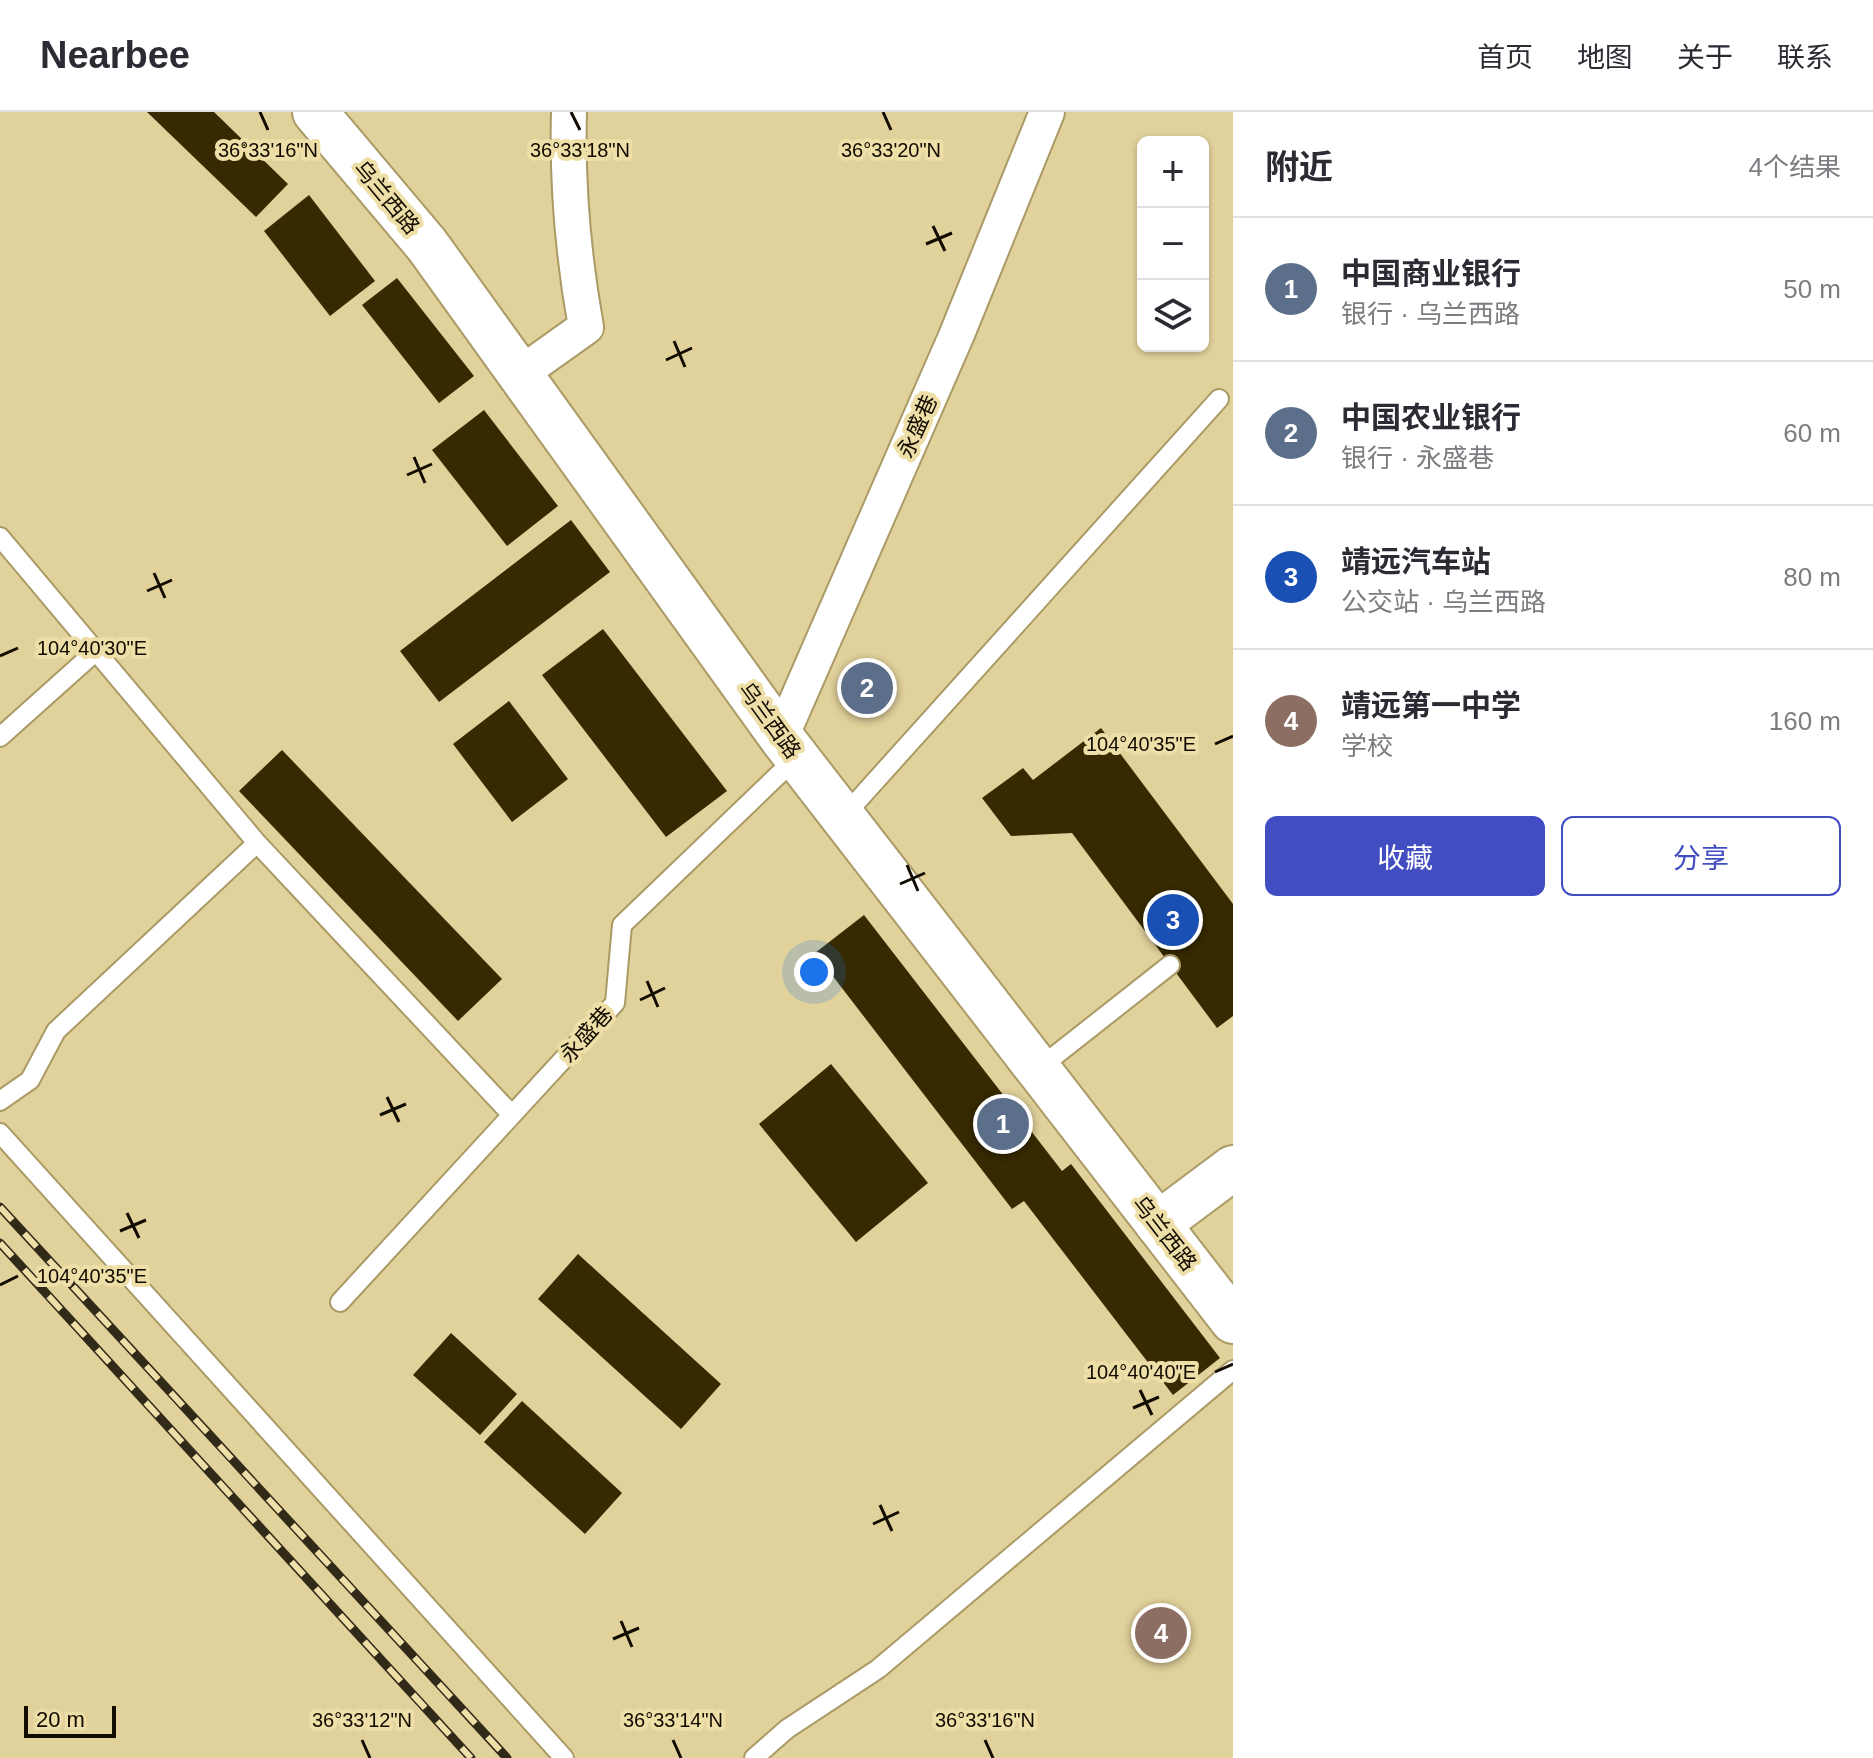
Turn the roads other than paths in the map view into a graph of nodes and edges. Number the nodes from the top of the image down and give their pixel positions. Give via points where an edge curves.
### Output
1 (315, 112) edge
2 (569, 112) edge
3 (1047, 112) edge
4 (520, 374) junction
5 (1219, 399) dead end
6 (0, 537) edge
7 (95, 652) junction
8 (0, 737) edge
9 (789, 747) junction
10 (843, 817) junction
11 (257, 843) junction
12 (1170, 965) dead end
13 (1038, 1069) junction
14 (0, 1101) edge
15 (512, 1115) junction
16 (0, 1133) edge
17 (1233, 1168) edge
18 (1158, 1224) junction
19 (340, 1302) dead end
20 (1233, 1321) edge
21 (1233, 1370) edge
22 (564, 1758) edge
23 (754, 1758) edge

1 - 4 main road, 乌兰西路 via 427,245
2 - 4 street via 571,220 586,327
3 - 9 street, 永盛巷
4 - 9 main road, 乌兰西路
5 - 10 lane
6 - 7 lane
7 - 8 lane
7 - 11 lane
9 - 10 main road, 乌兰西路
9 - 15 lane, 永盛巷 via 622,925 615,1003
10 - 13 main road, 乌兰西路
11 - 14 lane via 56,1031 30,1080
11 - 15 lane
12 - 13 lane
13 - 18 main road, 乌兰西路
15 - 19 lane, 永盛巷
16 - 22 lane
17 - 18 main road
18 - 20 main road, 乌兰西路
21 - 23 lane via 878,1669 787,1729

